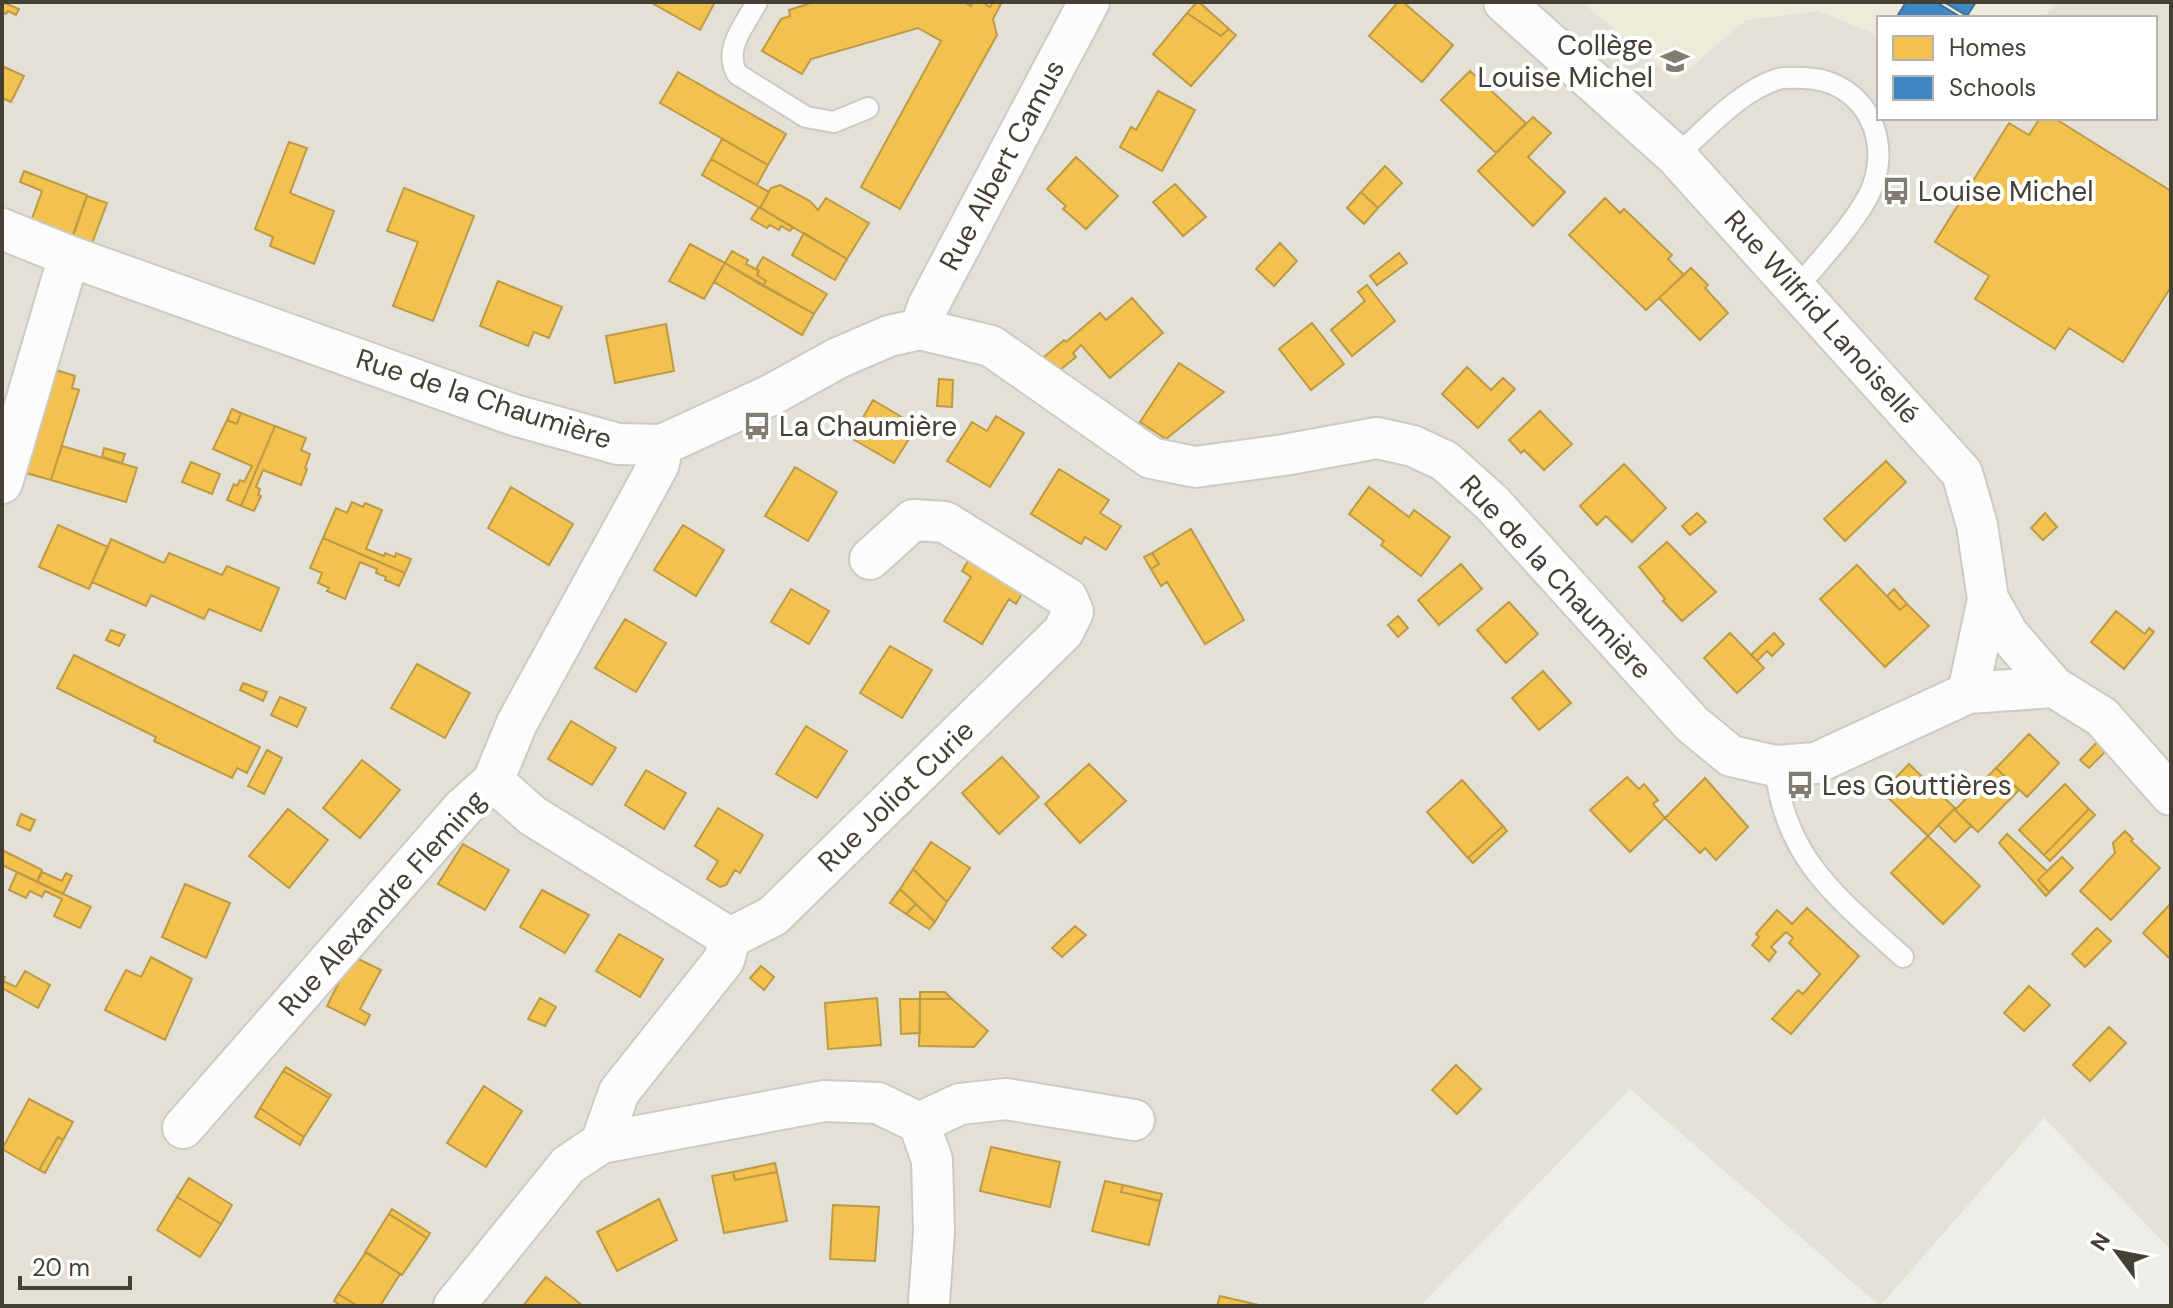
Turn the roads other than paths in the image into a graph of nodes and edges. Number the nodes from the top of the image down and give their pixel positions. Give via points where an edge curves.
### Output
1 (757, 2) edge
2 (1089, 2) edge
3 (1504, 2) edge
4 (868, 108) dead end
5 (1676, 156) junction
6 (2, 229) edge
7 (69, 256) junction
8 (1797, 288) junction
9 (920, 329) junction
10 (662, 445) junction
11 (2, 483) edge
12 (870, 559) dead end
13 (1988, 599) junction
14 (2054, 687) junction
15 (1968, 693) junction
16 (1775, 766) junction
17 (493, 781) junction
18 (2171, 795) edge
19 (730, 938) junction
20 (1903, 957) dead end
21 (1134, 1120) dead end
22 (919, 1123) junction
23 (183, 1128) dead end
24 (601, 1143) junction
25 (935, 1305) edge
26 (454, 1306) edge

1 - 4 lane via 731,49 737,74 806,117 834,122
2 - 9 street, Rue Albert Camus
3 - 5 street, Rue Wilfrid Lanoisellé
5 - 8 street, Rue Wilfrid Lanoisellé
5 - 8 lane via 1747,93 1781,78 1816,78 1853,95 1870,117 1880,149 1873,186 1845,231
6 - 7 street, Rue de la Chaumière
7 - 10 street, Rue de la Chaumière via 514,415 618,444
7 - 11 street
8 - 13 street, Rue Wilfrid Lanoisellé via 1962,473 1977,525
9 - 10 street, Rue de la Chaumière via 838,358
9 - 16 street, Rue de la Chaumière via 991,346 1151,458 1195,467 1377,438 1445,461 1492,503 1692,724 1731,756
10 - 17 street, Rue Alexandre Fleming via 659,464 517,723
12 - 19 street, Rue Joliot Curie via 913,520 945,522 1067,598 1073,612 1063,632 773,916
13 - 14 street, Rue Wilfrid Lanoisellé via 2008,634
13 - 15 street
14 - 15 street, Rue de la Chaumière
14 - 18 street via 2102,717
15 - 16 street, Rue de la Chaumière via 1816,763
16 - 20 lane via 1777,794 1795,843 1825,886
17 - 19 street via 533,816
17 - 23 street, Rue Alexandre Fleming via 463,808
19 - 24 street via 724,960 619,1092
21 - 22 street via 1006,1099 960,1104
22 - 24 street via 878,1103 824,1101
22 - 25 street via 932,1160
24 - 26 street via 568,1165

